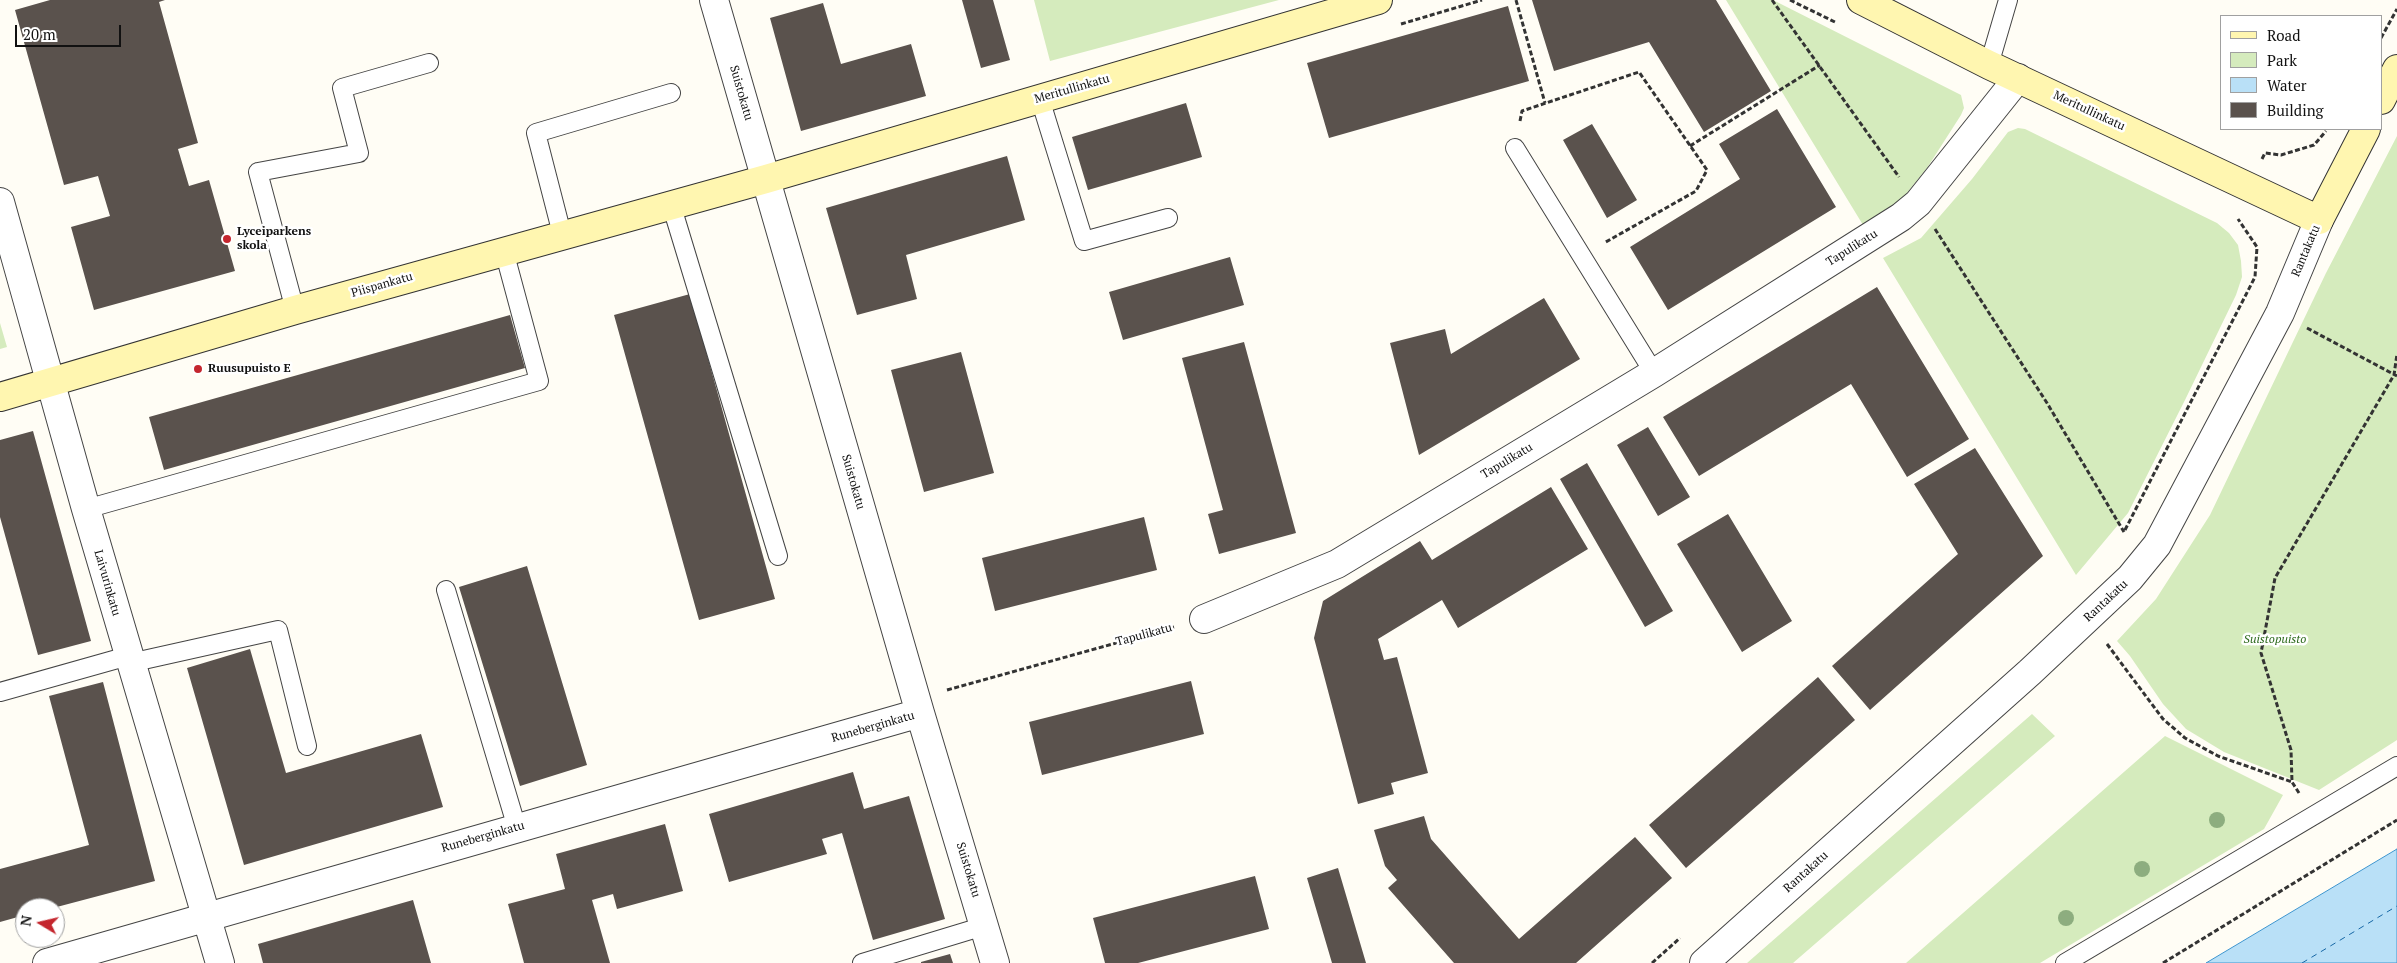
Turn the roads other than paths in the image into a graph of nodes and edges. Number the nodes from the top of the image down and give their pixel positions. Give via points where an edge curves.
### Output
1 (714, 0) edge
2 (1378, 0) edge
3 (1861, 0) edge
4 (2008, 0) edge
5 (429, 63) dead end
6 (1989, 65) junction
7 (2397, 69) edge
8 (2018, 78) junction
9 (671, 93) dead end
10 (2382, 98) edge
11 (1040, 99) junction
12 (2365, 130) edge
13 (1515, 148) road end
14 (766, 179) junction
15 (0, 202) edge
16 (671, 204) junction
17 (1168, 218) dead end
18 (2319, 220) junction
19 (562, 234) junction
20 (504, 251) junction
21 (295, 310) junction
22 (1654, 373) junction
23 (50, 382) junction
24 (0, 397) edge
25 (86, 509) junction
26 (778, 556) dead end
27 (446, 590) dead end
28 (1204, 619) road end
29 (129, 660) junction
30 (0, 692) edge
31 (920, 713) junction
32 (307, 746) dead end
33 (2397, 766) edge
34 (517, 828) junction
35 (206, 918) junction
36 (984, 926) junction
37 (47, 963) edge
38 (220, 963) edge
39 (862, 963) edge
40 (995, 963) edge
41 (1704, 963) edge
42 (2065, 963) edge

1 - 14 street, Suistokatu
2 - 11 street, Meritullinkatu
3 - 6 street, Meritullinkatu
4 - 6 lane
5 - 21 lane via 342,88 359,153 258,172
6 - 8 street, Meritullinkatu
7 - 10 street
8 - 18 street, Meritullinkatu
8 - 22 street, Tapulikatu via 1918,203 1901,217
9 - 19 lane via 536,133
11 - 14 street, Meritullinkatu
11 - 17 lane via 1084,241
12 - 18 street, Rantakatu
13 - 22 lane
14 - 16 street, Piispankatu
14 - 31 street, Suistokatu
15 - 23 street, Laivurinkatu
16 - 19 street, Piispankatu
16 - 26 lane
18 - 41 street, Rantakatu via 2280,313 2156,545 2130,578
19 - 20 street, Piispankatu
20 - 21 street, Piispankatu
20 - 25 lane via 539,381
21 - 23 street, Piispankatu
22 - 28 street, Tapulikatu via 1337,564
23 - 24 street, Piispankatu
23 - 25 street, Laivurinkatu
25 - 29 street, Laivurinkatu
27 - 34 lane
29 - 30 lane
29 - 32 lane via 278,630
29 - 35 street, Laivurinkatu
31 - 34 street, Runeberginkatu
31 - 36 street, Suistokatu
33 - 42 lane
34 - 35 street, Runeberginkatu
35 - 37 street, Runeberginkatu
35 - 38 street, Laivurinkatu
36 - 39 lane
36 - 40 street, Suistokatu

